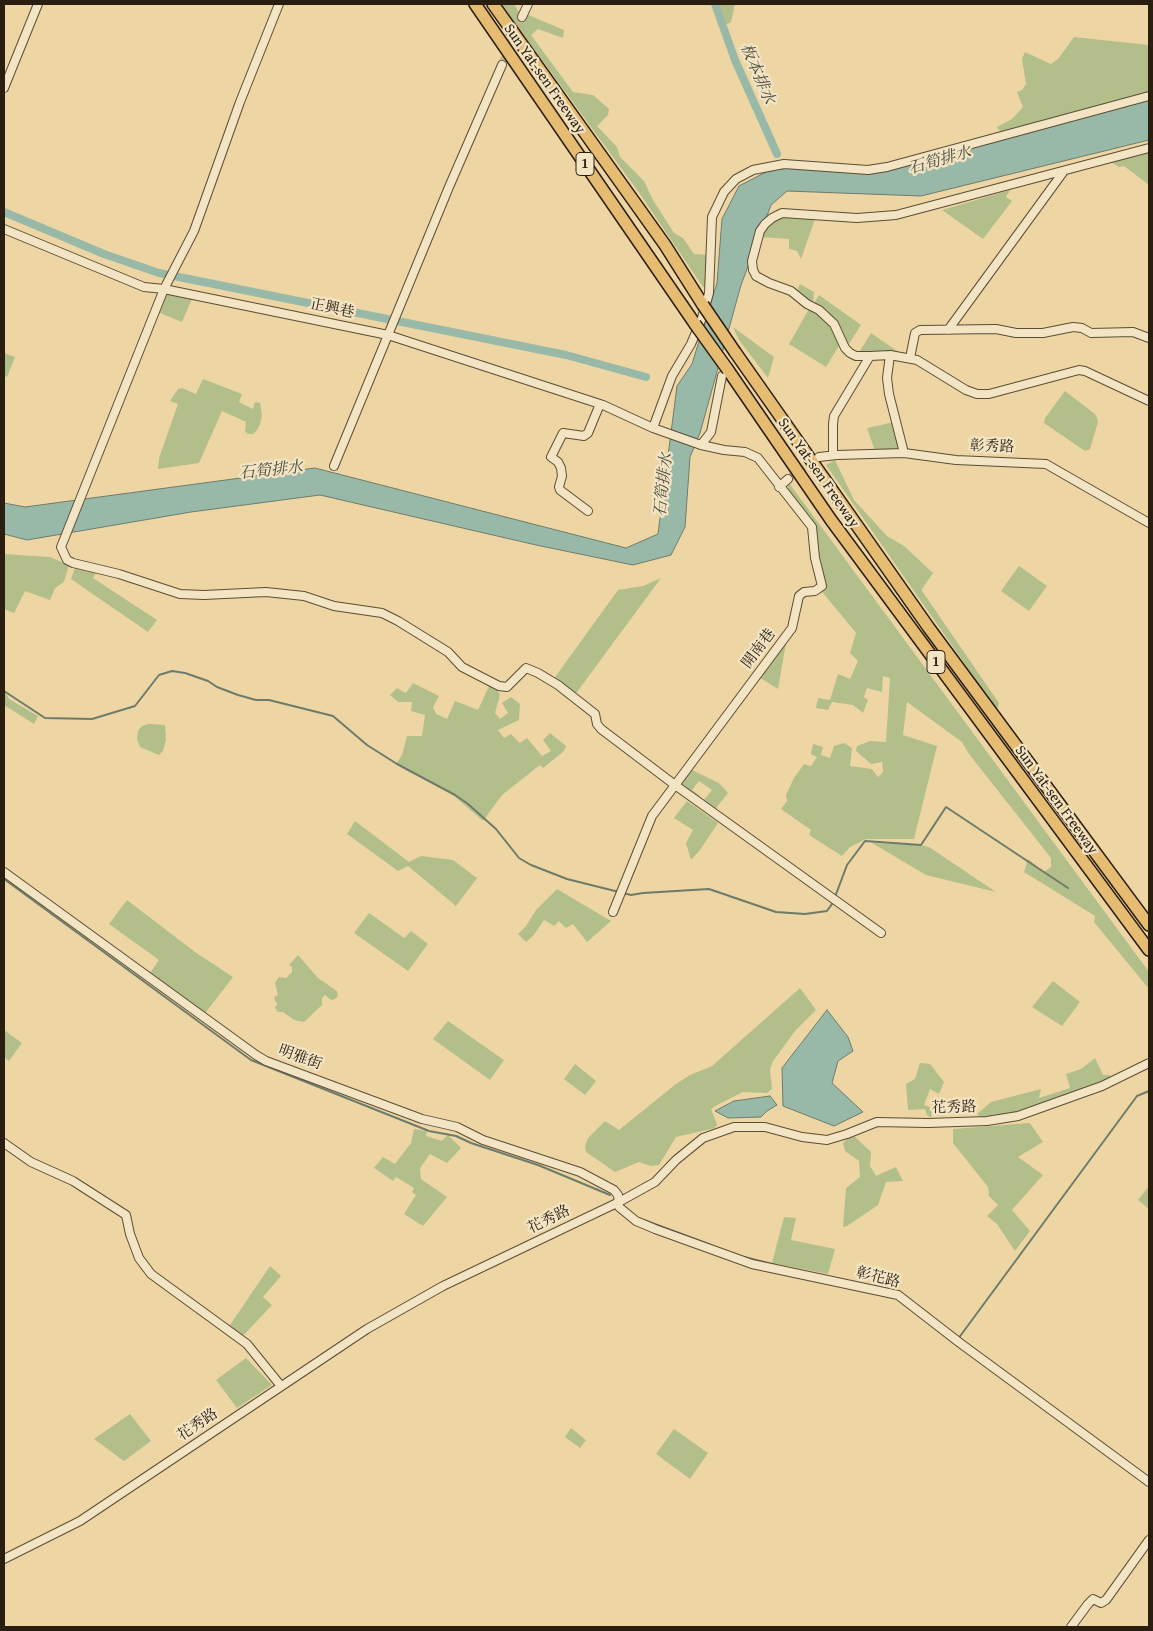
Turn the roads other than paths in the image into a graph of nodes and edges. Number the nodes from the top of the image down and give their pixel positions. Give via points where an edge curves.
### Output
1 (38, 4) edge
2 (279, 4) edge
3 (475, 4) edge
4 (493, 4) edge
5 (528, 4) edge
6 (522, 17) tunnel mouth
7 (502, 65) tunnel mouth
8 (4, 88) edge
9 (1149, 96) edge
10 (1149, 148) edge
11 (1064, 171) junction
12 (4, 229) edge
13 (164, 289) junction
14 (948, 330) junction
15 (388, 335) junction
16 (1149, 338) edge
17 (890, 355) junction
18 (870, 356) junction
19 (910, 358) junction
20 (725, 373) junction
21 (1149, 401) edge
22 (600, 404) junction
23 (653, 428) junction
24 (701, 444) junction
25 (904, 453) junction
26 (833, 455) junction
27 (819, 457) tunnel mouth
28 (334, 466) dead end
29 (788, 479) tunnel mouth
30 (779, 487) junction
31 (588, 511) dead end
32 (1149, 523) edge
33 (675, 784) junction
34 (4, 872) edge
35 (613, 912) dead end
36 (1149, 925) edge
37 (881, 933) dead end
38 (1149, 950) edge
39 (1149, 1062) edge
40 (4, 1143) edge
41 (619, 1202) junction
42 (280, 1386) junction
43 (1149, 1482) edge
44 (1149, 1540) edge
45 (4, 1559) edge
46 (1071, 1627) edge

1 - 8 street
2 - 13 street via 194,230
3 - 20 highway, Sun Yat-sen Freeway / 1, bridge via 695,324
4 - 36 highway, Sun Yat-sen Freeway / 1, bridge via 665,245 735,352 930,628
5 - 6 street
7 - 15 street
9 - 23 street via 887,167 868,170 784,164 753,170 736,179 724,192 712,217 709,293 702,318 672,376
10 - 11 street
11 - 14 street
11 - 18 street via 896,215 857,218 782,213 768,221 760,231 752,261 756,276 791,291 819,310 836,327 850,353
12 - 13 street, 正興巷 via 144,287
13 - 15 street, 正興巷
13 - 33 street via 61,547 67,560 180,594 266,592 304,596 334,606 382,613 448,652 462,667 500,686 507,687 526,668 558,684 595,714 601,729
14 - 16 street via 1043,333 1073,327 1091,333 1133,332
14 - 19 street via 918,330
15 - 22 street, 正興巷
15 - 28 street
17 - 18 street
17 - 19 street
17 - 25 street via 889,394
18 - 26 street via 834,416
19 - 21 street via 977,394 989,394 1078,370
20 - 24 street via 710,432
20 - 38 highway, Sun Yat-sen Freeway / 1
22 - 23 street, 正興巷
22 - 31 street via 588,433 584,436 563,433 551,457 561,468 560,490
23 - 24 street, 正興巷
24 - 30 street, 開南巷 via 752,454
25 - 26 street, 彰秀路
25 - 32 street, 彰秀路 via 956,460 1046,464
26 - 27 street, 彰秀路
29 - 30 street
30 - 33 street, 開南巷 via 812,527 822,586 799,596 792,628
33 - 35 street, 開南巷 via 652,816
33 - 37 street
34 - 41 street, 明雅街 via 261,1058 422,1119 457,1127 483,1140 580,1172 614,1190
39 - 41 street, 花秀路 via 1102,1086 1044,1108 987,1121 877,1122 827,1140 766,1127 734,1127 703,1138 655,1182
40 - 42 street via 31,1162 73,1181 126,1214 139,1258 151,1274 247,1344
41 - 42 street, 花秀路 via 443,1286 367,1329
41 - 43 street, 彰花路 via 619,1206 641,1224 752,1264 898,1295
42 - 45 street, 花秀路 via 80,1521
44 - 46 street via 1106,1600 1101,1603 1093,1599

